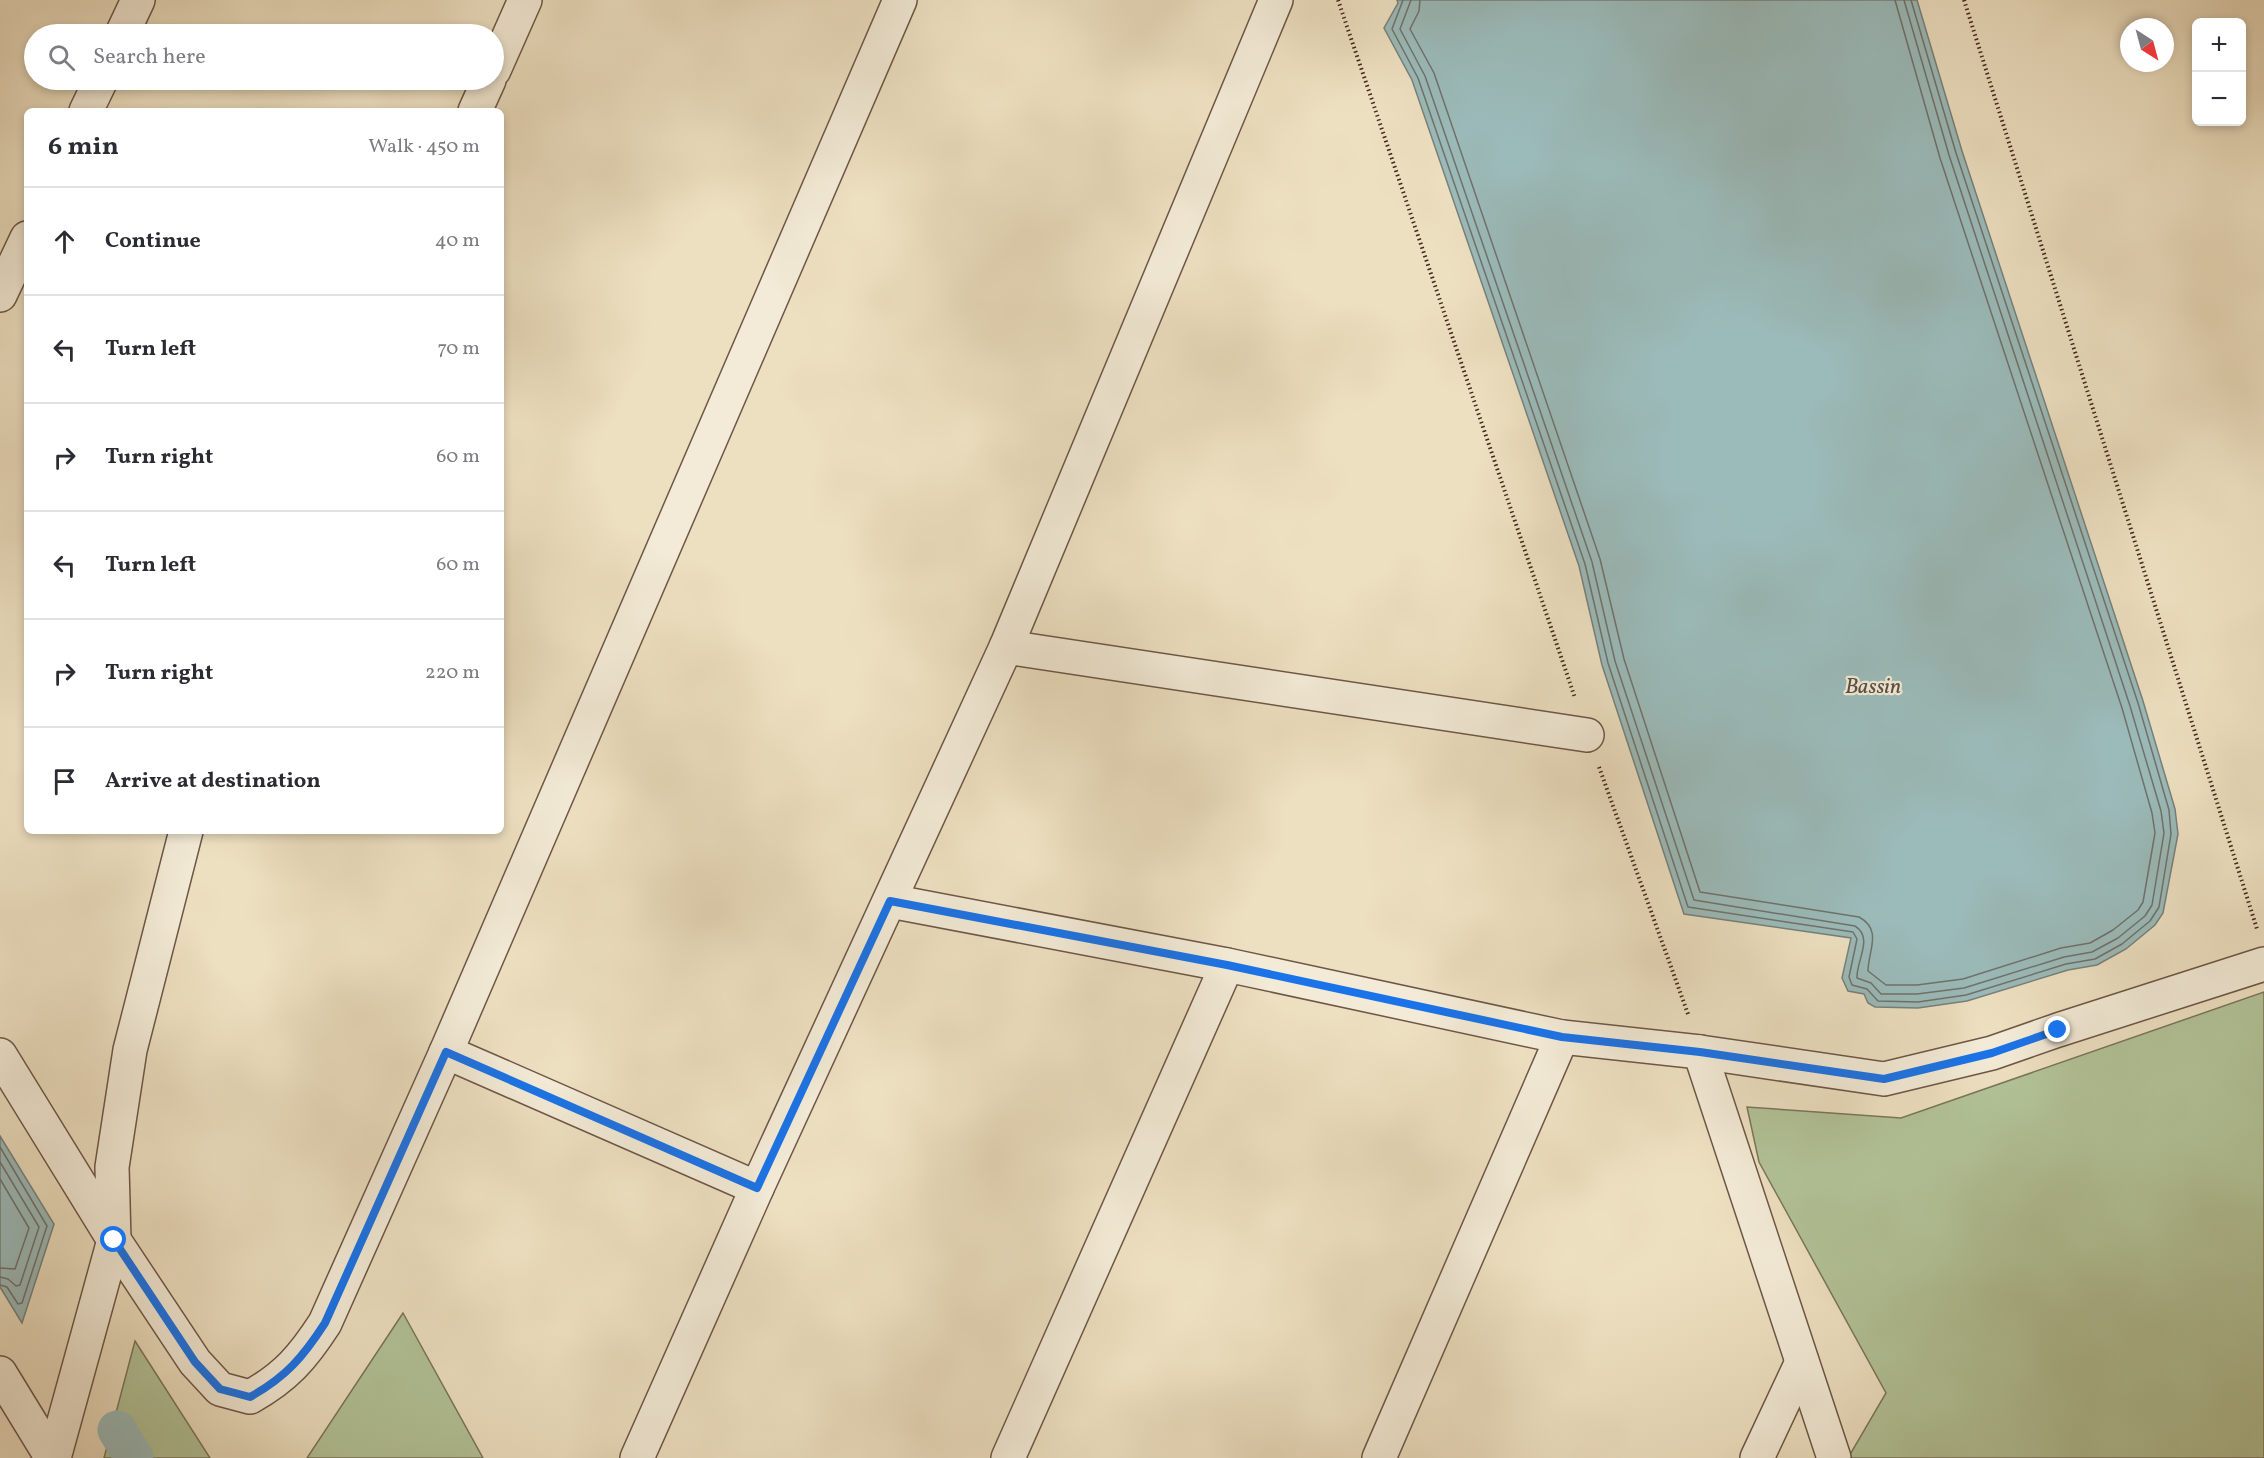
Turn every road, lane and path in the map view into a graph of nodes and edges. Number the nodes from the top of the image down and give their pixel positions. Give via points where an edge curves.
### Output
1 (138, 0) edge
2 (525, 0) edge
3 (900, 0) edge
4 (1276, 0) edge
5 (1338, 0) edge
6 (1964, 0) edge
7 (127, 24) edge
8 (504, 47) edge
9 (96, 90) edge
10 (484, 90) edge
11 (87, 108) edge
12 (476, 108) edge
13 (24, 244) edge
14 (0, 295) edge
15 (1006, 647) junction
16 (1587, 735) junction
17 (185, 834) edge
18 (890, 901) junction
19 (2262, 952) edge
20 (1227, 965) junction
21 (1562, 1037) junction
22 (446, 1052) junction
23 (1700, 1052) junction
24 (0, 1055) edge
25 (757, 1188) junction
26 (114, 1240) junction
27 (1802, 1362) junction
28 (0, 1373) edge
29 (53, 1458) edge
30 (637, 1458) edge
31 (1008, 1458) edge
32 (1379, 1458) edge
33 (1757, 1458) edge
34 (1834, 1458) edge

1 - 7 street
2 - 8 street
3 - 22 street
4 - 15 street
5 - 16 path
6 - 19 path
9 - 11 street
10 - 12 street
13 - 14 street
15 - 16 street
15 - 18 street
16 - 23 path via 1656,919
17 - 26 street via 130,1050 112,1167
18 - 20 street
18 - 25 street
19 - 23 street via 1992,1053 1884,1079
20 - 21 street
20 - 31 street
21 - 23 street
21 - 32 street
22 - 25 street
22 - 26 street via 325,1323 304,1356 275,1383 250,1397 220,1389 195,1362
23 - 27 street
24 - 26 street
25 - 30 street
26 - 29 street
27 - 33 street
27 - 34 street
28 - 29 street

